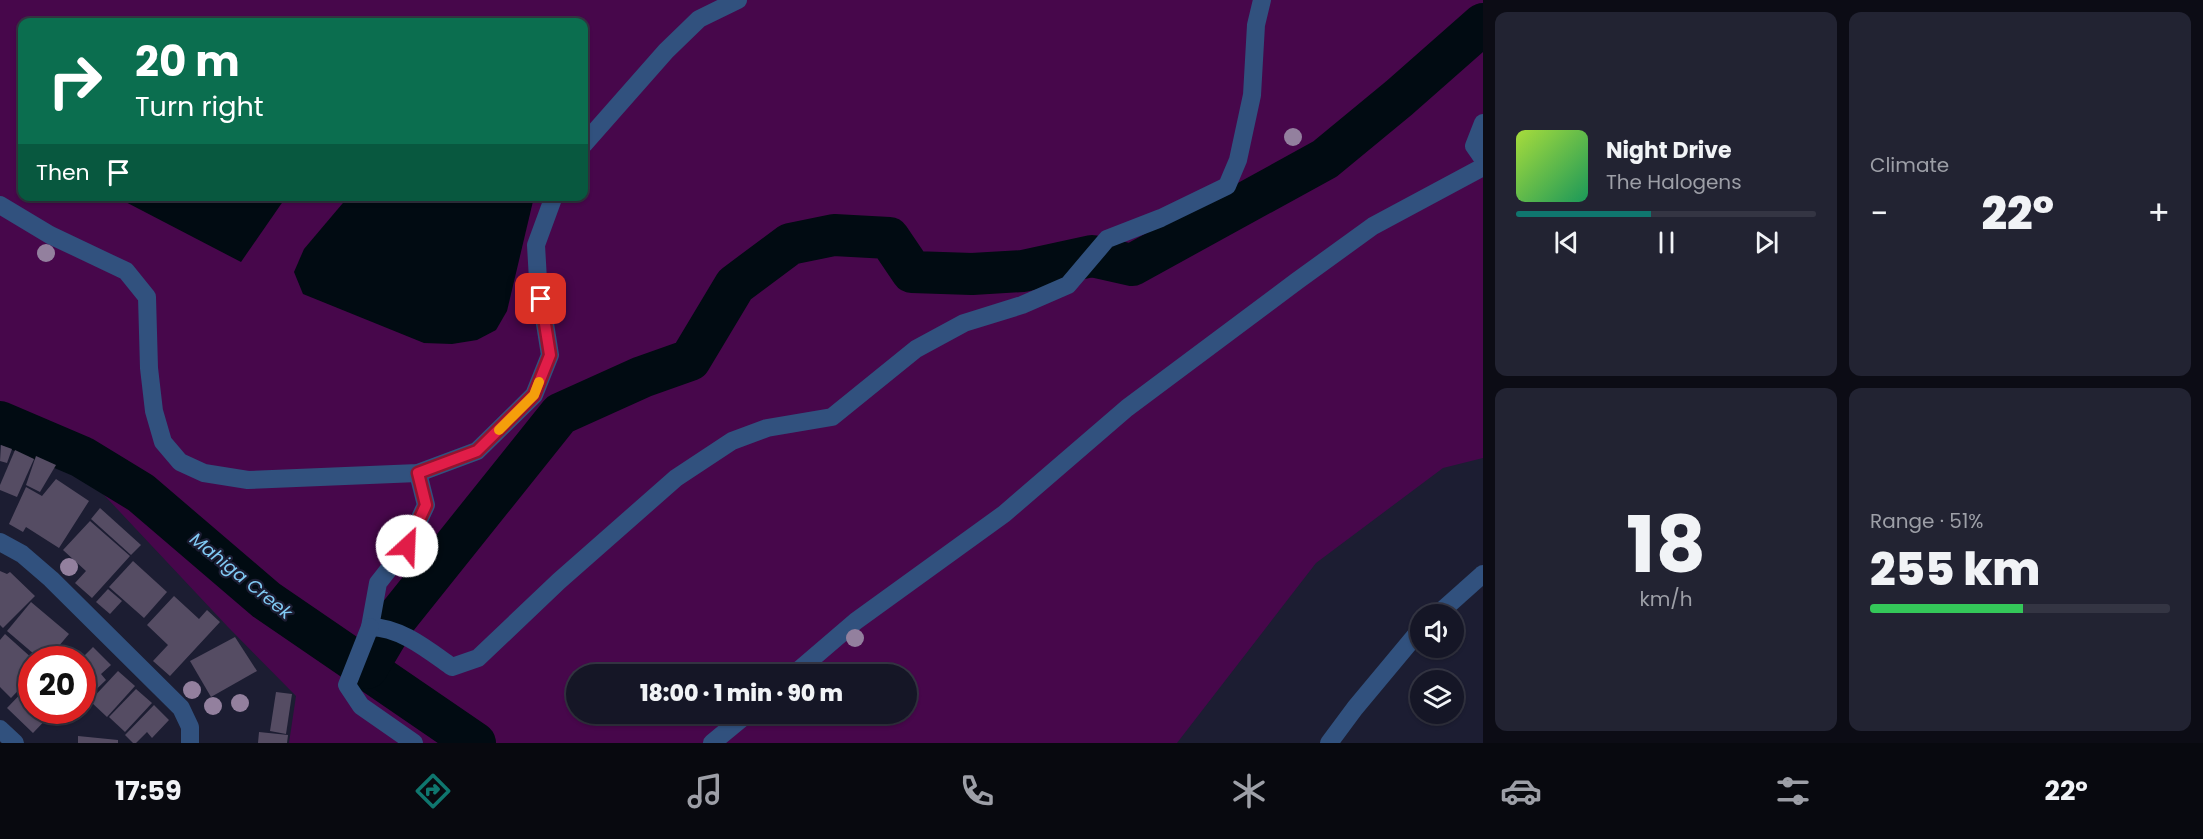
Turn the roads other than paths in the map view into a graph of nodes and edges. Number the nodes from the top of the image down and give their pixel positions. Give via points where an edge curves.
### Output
1 (738, 0) edge
2 (1262, 0) edge
3 (1483, 123) edge
4 (588, 140) edge
5 (1483, 159) edge
6 (1483, 167) edge
7 (552, 201) edge
8 (0, 205) edge
9 (418, 473) junction
10 (0, 542) edge
11 (1483, 574) edge
12 (1449, 604) edge
13 (372, 627) junction
14 (1410, 642) edge
15 (806, 664) edge
16 (735, 724) edge
17 (0, 729) edge
18 (15, 743) edge
19 (190, 743) edge
20 (414, 743) edge
21 (712, 743) edge
22 (1329, 743) edge

1 - 4 street via 699,19
2 - 13 street via 1256,25 1252,95 1238,160 1227,186 1107,239 1068,285 964,323 916,349 832,417 767,428 732,441 676,478 478,658 452,667 399,634
3 - 5 street via 1474,146
6 - 15 street via 1373,226 1297,281 1127,408 1004,514 856,621
7 - 9 street via 536,245 550,355 534,395 477,451
8 - 9 street via 50,235 126,271 147,297 153,411 163,442 180,462 204,473 248,480
9 - 13 street via 426,505 407,546 378,583
10 - 19 street via 22,554 51,579 181,708 190,727
11 - 12 street
13 - 20 street via 347,685 361,706
14 - 22 street
16 - 21 street
17 - 18 street

